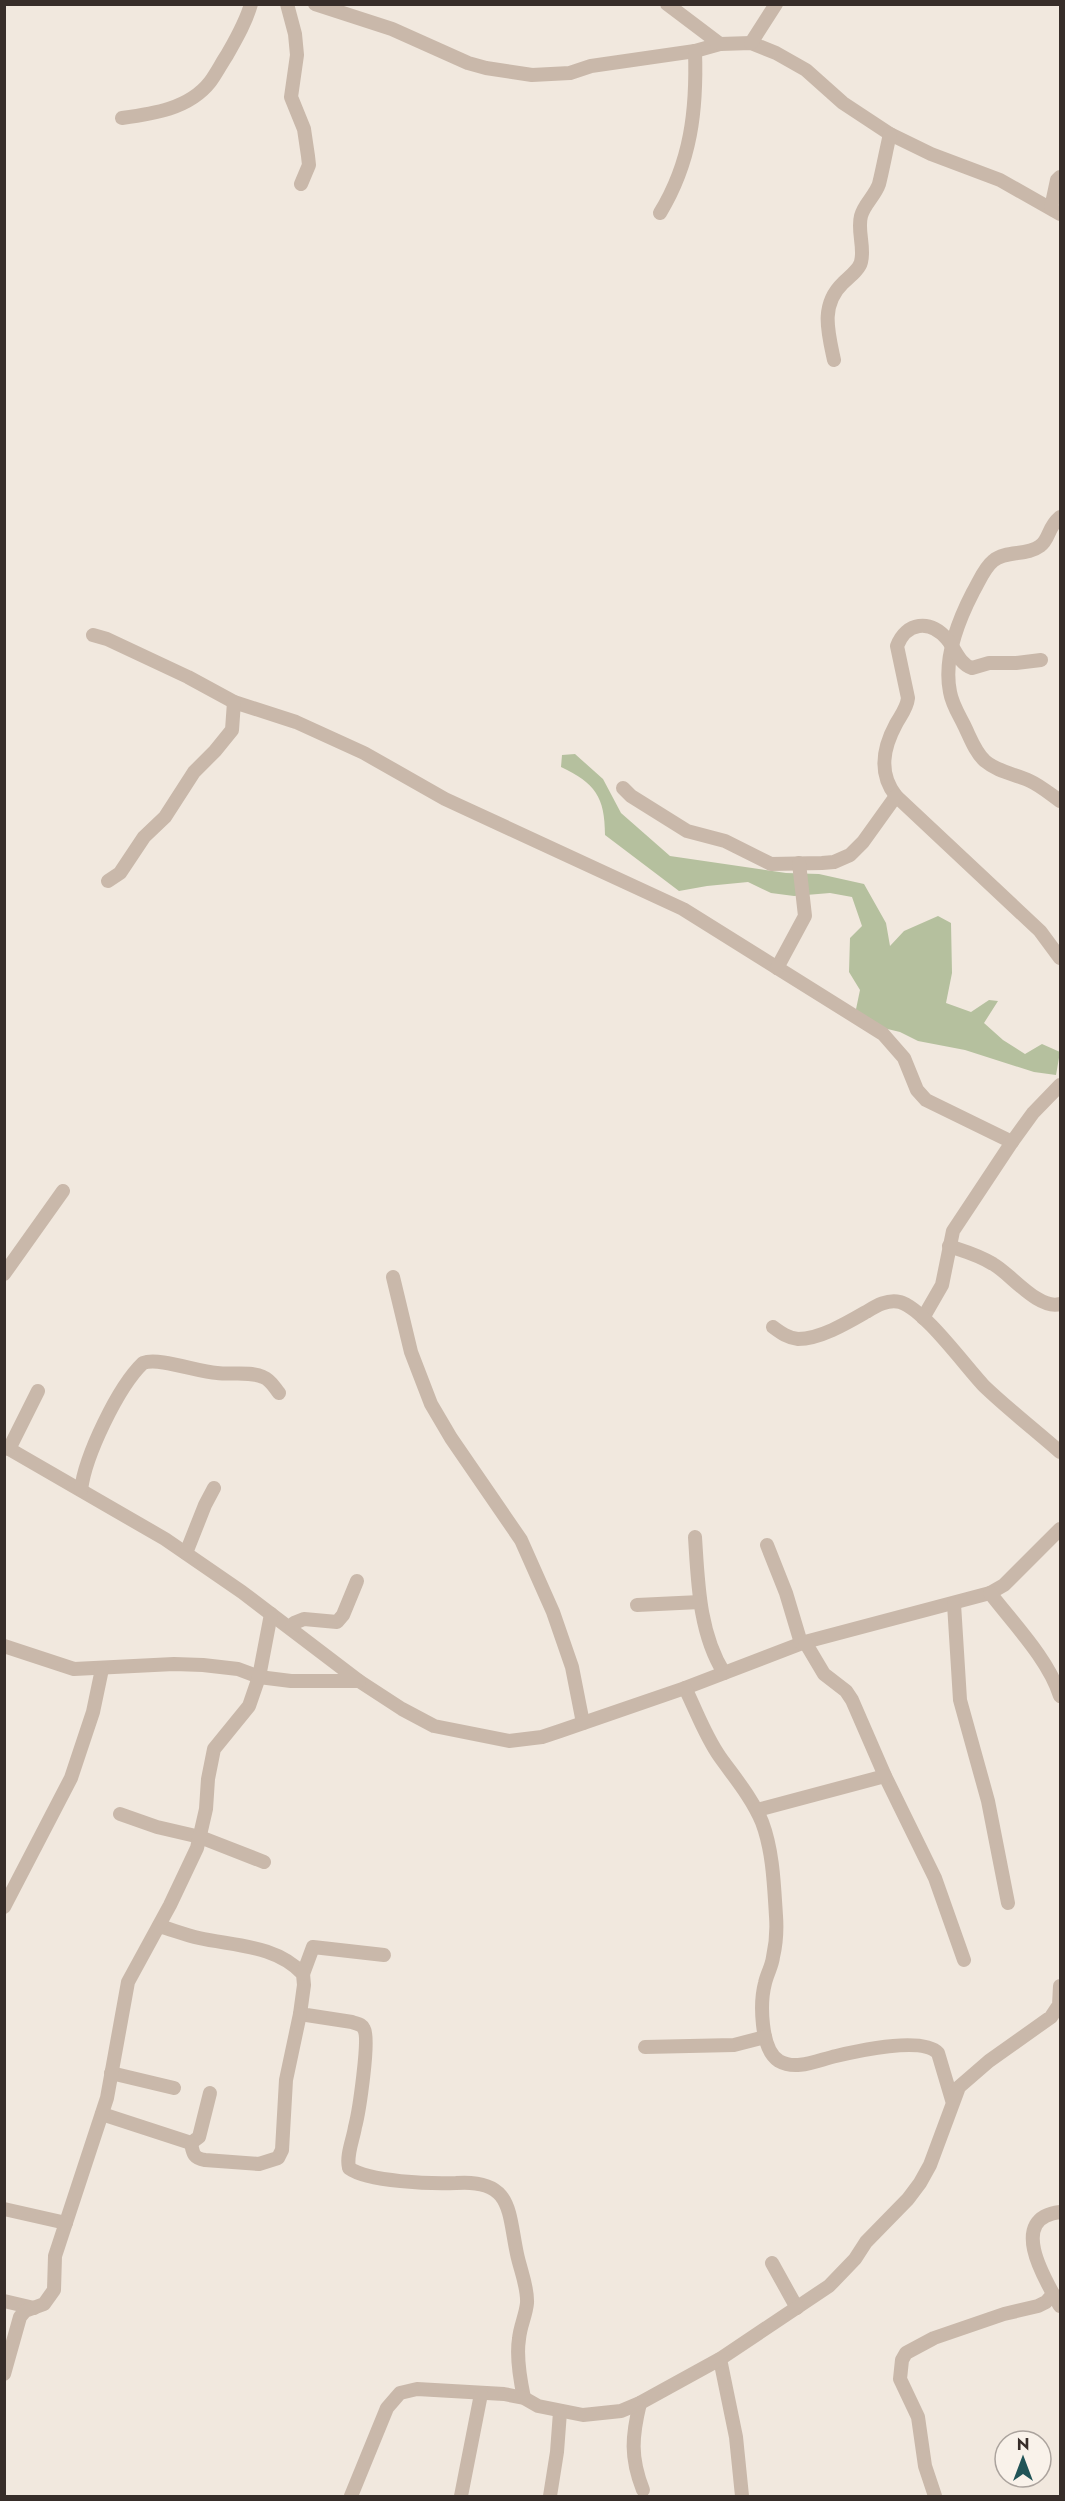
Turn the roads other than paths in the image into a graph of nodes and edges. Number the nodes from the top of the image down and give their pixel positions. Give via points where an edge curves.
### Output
1 (250, 4) edge
2 (287, 4) edge
3 (315, 4) edge
4 (667, 4) edge
5 (776, 4) edge
6 (751, 43) junction
7 (720, 44) junction
8 (695, 51) junction
9 (122, 118) dead end
10 (890, 134) junction
11 (1060, 177) edge
12 (301, 184) dead end
13 (1056, 211) edge
14 (660, 213) dead end
15 (834, 360) dead end
16 (1060, 517) edge
17 (93, 635) dead end
18 (951, 646) junction
19 (1041, 660) dead end
20 (234, 702) junction
21 (623, 788) dead end
22 (896, 796) junction
23 (1060, 801) edge
24 (799, 863) junction
25 (108, 881) dead end
26 (1060, 958) edge
27 (777, 968) junction
28 (1060, 1085) edge
29 (1012, 1142) junction
30 (63, 1191) dead end
31 (949, 1246) junction
32 (4, 1274) edge
33 (393, 1277) dead end
34 (1060, 1304) edge
35 (923, 1318) junction
36 (773, 1328) dead end
37 (38, 1391) dead end
38 (279, 1394) dead end
39 (7, 1448) edge
40 (1060, 1452) edge
41 (214, 1488) dead end
42 (81, 1490) junction
43 (1060, 1529) edge
44 (695, 1537) dead end
45 (767, 1545) dead end
46 (186, 1553) junction
47 (357, 1581) dead end
48 (990, 1593) junction
49 (700, 1602) junction
50 (954, 1604) junction
51 (637, 1605) dead end
52 (271, 1614) junction
53 (292, 1629) junction
54 (803, 1642) junction
55 (4, 1646) edge
56 (102, 1669) junction
57 (724, 1673) junction
58 (259, 1677) junction
59 (359, 1682) junction
60 (685, 1688) junction
61 (1060, 1696) edge
62 (583, 1723) junction
63 (885, 1776) junction
64 (757, 1810) junction
65 (120, 1814) dead end
66 (200, 1836) junction
67 (264, 1862) dead end
68 (1008, 1903) dead end
69 (4, 1907) edge
70 (159, 1926) junction
71 (384, 1955) dead end
72 (964, 1960) dead end
73 (303, 1974) junction
74 (1060, 1986) edge
75 (1060, 2006) edge
76 (300, 2014) junction
77 (765, 2037) junction
78 (645, 2047) dead end
79 (111, 2073) junction
80 (174, 2088) dead end
81 (210, 2093) dead end
82 (952, 2100) junction
83 (102, 2114) junction
84 (191, 2143) junction
85 (4, 2210) edge
86 (1060, 2212) edge
87 (66, 2223) junction
88 (772, 2263) dead end
89 (1057, 2300) edge
90 (4, 2301) edge
91 (34, 2308) junction
92 (797, 2308) junction
93 (720, 2359) junction
94 (4, 2374) edge
95 (481, 2394) junction
96 (524, 2398) junction
97 (640, 2403) junction
98 (560, 2412) junction
99 (643, 2490) dead end
100 (351, 2496) edge
101 (461, 2496) edge
102 (550, 2496) edge
103 (742, 2496) edge
104 (935, 2496) edge

1 - 9 street via 233,44 209,83 197,94 164,111
2 - 12 street via 297,55 291,97 304,129 309,165
3 - 8 street via 392,28 468,63 532,75 570,73 591,66
4 - 7 street
5 - 6 street
6 - 7 street
6 - 10 street via 806,70 843,103
7 - 8 street
8 - 14 street via 696,101 688,153
10 - 13 street via 1000,180
10 - 15 street via 879,184 861,214 860,266 831,297 827,313
11 - 13 street
16 - 18 street via 1050,526 1041,546 993,561 967,604
17 - 20 street via 168,667
18 - 19 street via 972,668 989,663
18 - 22 street via 942,634 922,626 908,629 897,646 908,698 883,758 883,771
18 - 23 street via 950,693 984,760 1028,780
20 - 25 street via 232,730 194,772 165,818 144,837 120,873
20 - 27 street via 296,722 364,753 445,800 683,909
21 - 24 street via 687,831 725,841 771,864
22 - 24 street via 850,855 834,861
22 - 26 street via 1040,931
24 - 27 street via 805,916
27 - 29 street via 883,1034 904,1058 917,1090 926,1100
28 - 29 street
29 - 31 street via 965,1210
30 - 32 street
31 - 34 street via 996,1265 1040,1301
31 - 35 street via 942,1285
33 - 62 street via 411,1352 431,1404 521,1540 553,1612 572,1667
35 - 36 street via 903,1303 890,1301 810,1337 798,1339
35 - 40 street via 986,1387
37 - 39 street
38 - 42 street via 263,1376 216,1373 155,1362 143,1364 92,1448
39 - 42 street
41 - 46 street
42 - 46 street
43 - 48 street via 1004,1585
44 - 49 street
45 - 54 street
46 - 52 street
47 - 53 street via 337,1622 304,1619 294,1623
48 - 50 street
48 - 61 street via 1047,1668
49 - 51 street
49 - 57 street via 713,1652
50 - 54 street
50 - 68 street via 960,1700 988,1801
52 - 53 street
52 - 58 street
53 - 59 street
54 - 57 street
54 - 63 street via 824,1674 852,1700
55 - 56 street via 74,1669
56 - 58 street via 203,1665 238,1669
56 - 69 street via 93,1712 71,1778
57 - 60 street
58 - 59 street via 291,1682
58 - 66 street via 249,1706 214,1749
59 - 62 street via 434,1726 503,1740 542,1737
60 - 62 street
60 - 64 street via 710,1741
63 - 64 street
63 - 72 street via 935,1878
64 - 77 street via 770,1852 777,1924 762,1997
65 - 66 street
66 - 67 street
66 - 70 street
70 - 73 street via 199,1938 259,1948
70 - 79 street via 128,1982
71 - 73 street via 317,1946 311,1949
73 - 76 street
74 - 75 street
75 - 82 street via 1037,2028 968,2078
76 - 84 street via 286,2080 282,2150 278,2157 260,2164 204,2160 196,2158
76 - 96 street via 352,2022 365,2029 363,2073 348,2168 405,2181 487,2185 508,2204 527,2300 518,2340
77 - 78 street via 734,2045
77 - 82 street via 780,2062 801,2065 870,2049 924,2045 933,2048
79 - 80 street
79 - 83 street
81 - 84 street via 199,2137
82 - 92 street via 921,2183 844,2272
83 - 84 street
83 - 87 street
85 - 87 street
86 - 89 street via 1042,2218 1032,2235 1033,2248
87 - 91 street via 55,2256 54,2290 44,2304
88 - 92 street
89 - 104 street via 934,2338 902,2360 900,2379 918,2417 925,2466
90 - 91 street
91 - 94 street via 20,2316
92 - 93 street
93 - 97 street
93 - 103 street via 736,2437
95 - 96 street
95 - 100 street via 417,2389 400,2393 387,2408
95 - 101 street
96 - 98 street
97 - 98 street via 602,2414
97 - 99 street via 633,2450
98 - 102 street

